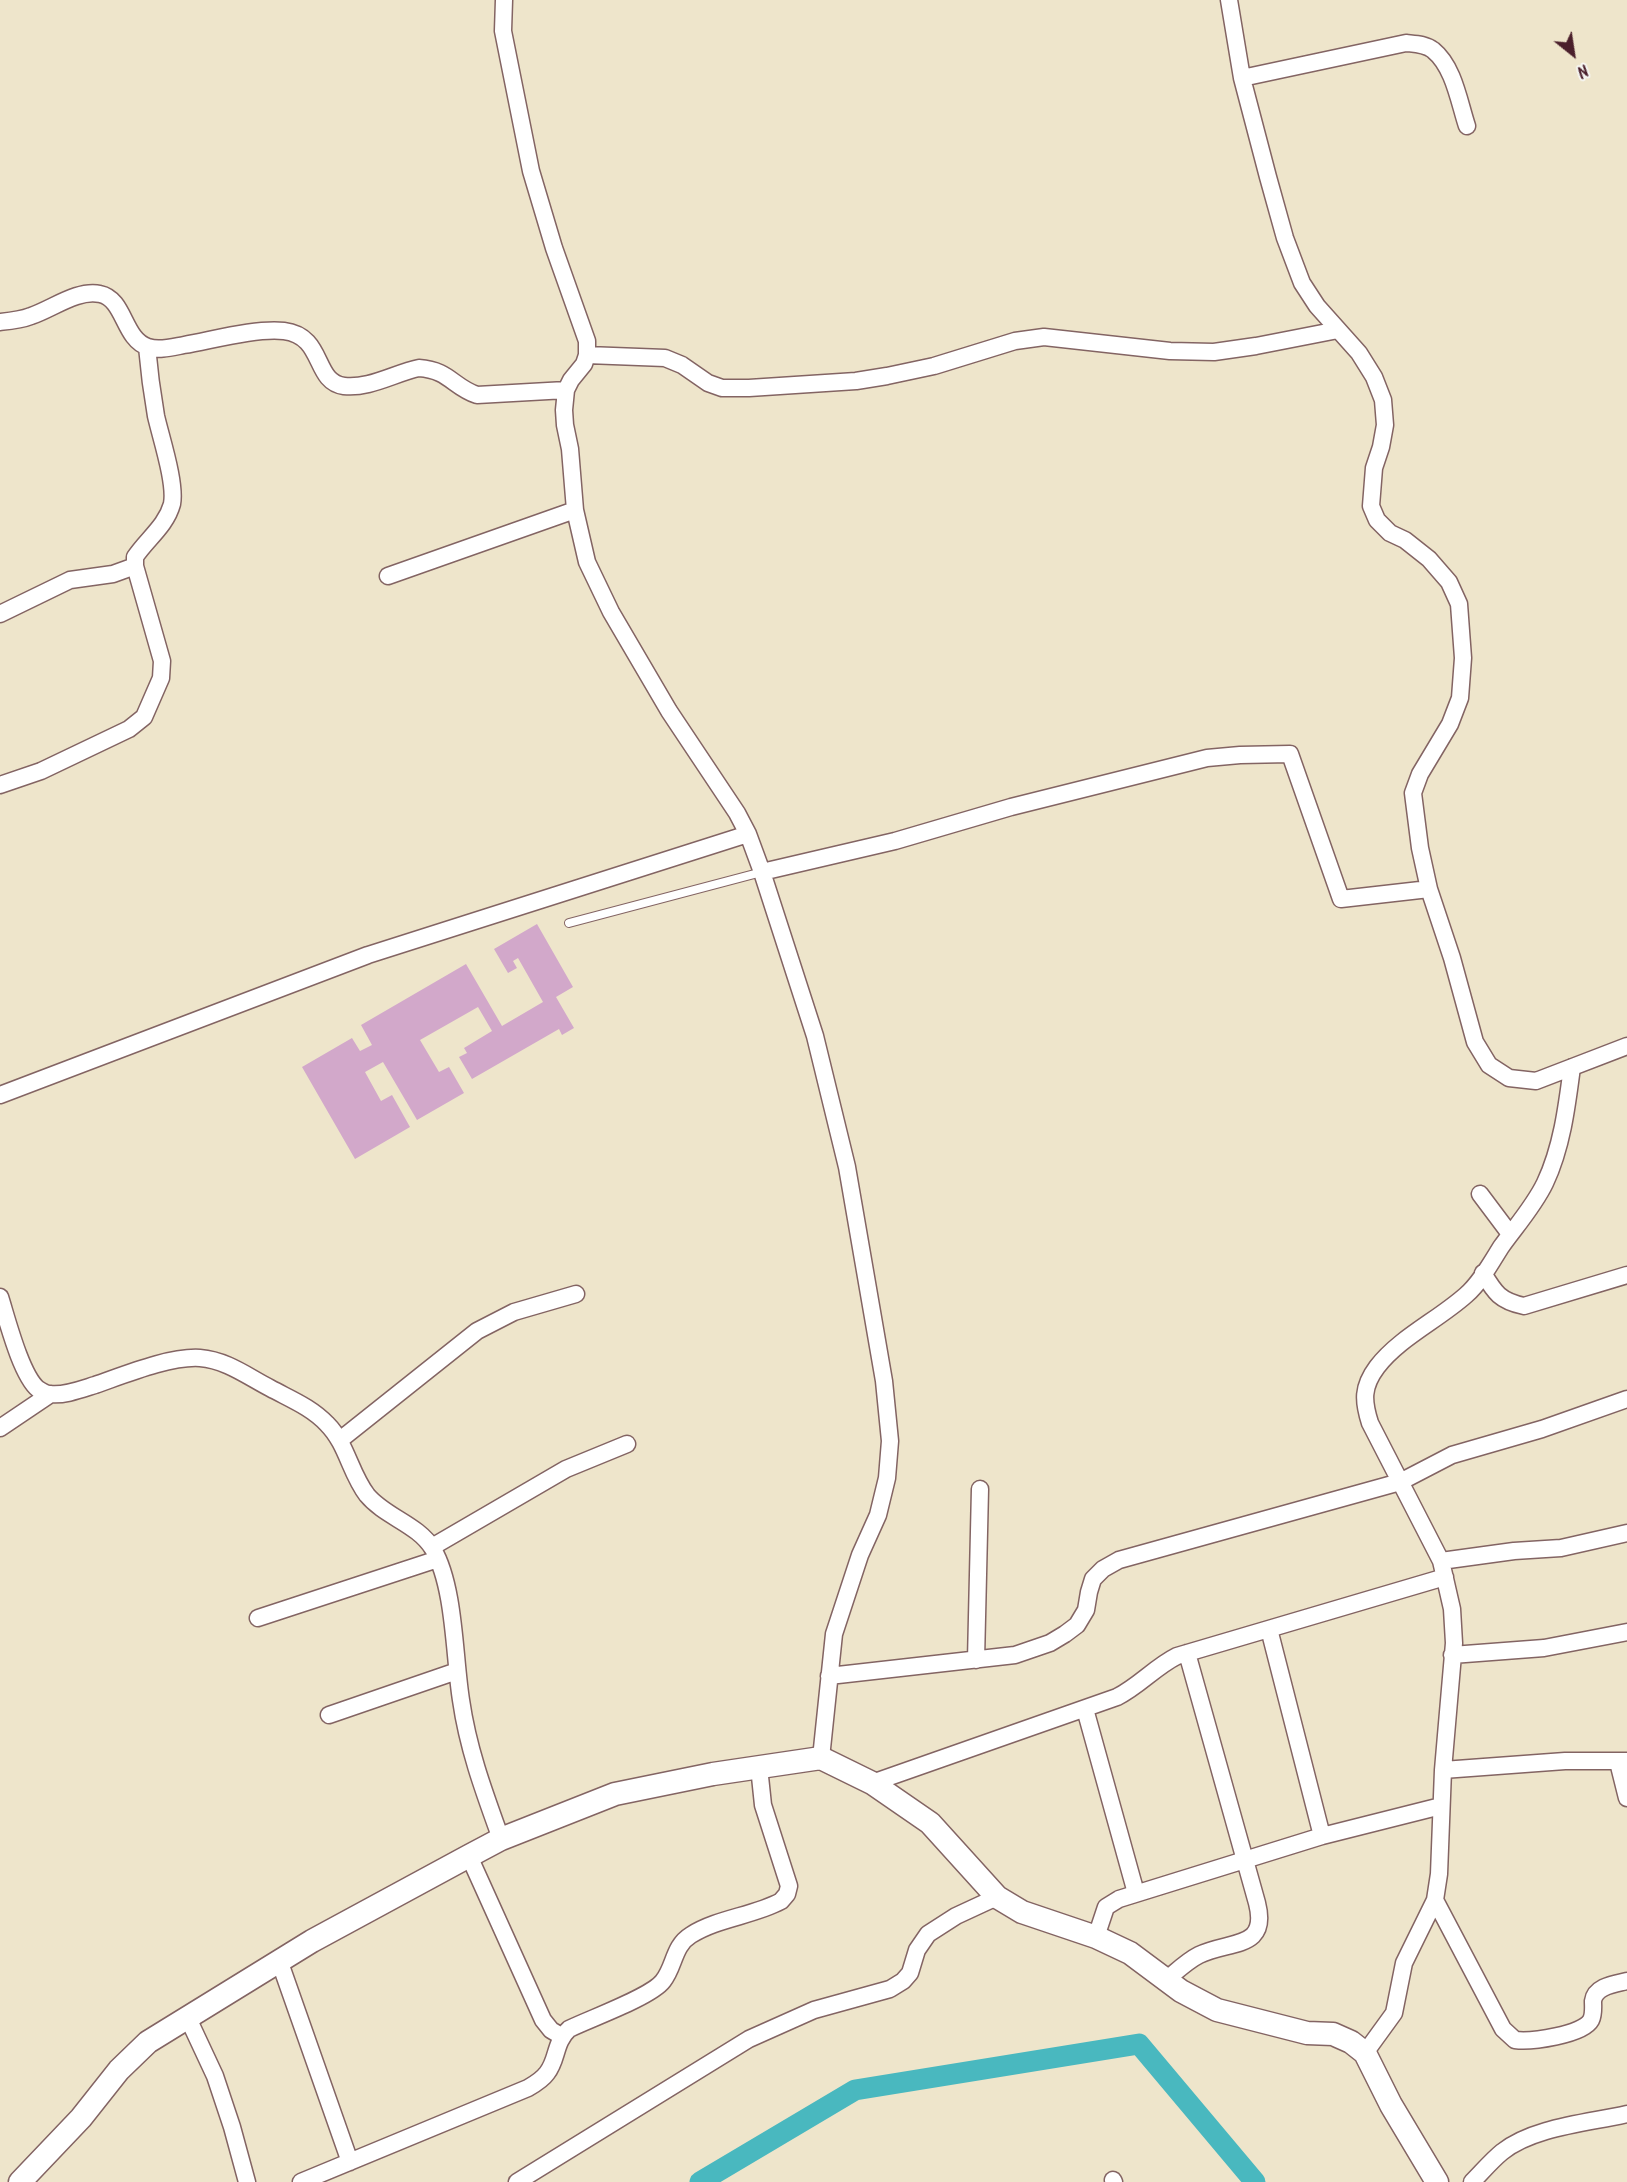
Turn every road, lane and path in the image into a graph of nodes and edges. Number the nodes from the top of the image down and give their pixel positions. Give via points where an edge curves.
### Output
1 (504, 0) edge
2 (1229, 0) edge
3 (1242, 78) junction
4 (1467, 126) dead end
5 (0, 322) edge
6 (1338, 330) junction
7 (147, 347) junction
8 (587, 355) junction
9 (566, 390) junction
10 (575, 510) junction
11 (135, 566) junction
12 (388, 576) dead end
13 (0, 614) edge
14 (0, 785) edge
15 (748, 834) junction
16 (762, 872) junction
17 (1429, 889) junction
18 (569, 923) dead end
19 (1627, 1046) edge
20 (1572, 1067) junction
21 (0, 1095) edge
22 (1480, 1194) dead end
23 (1510, 1234) junction
24 (1483, 1273) junction
25 (1627, 1275) edge
26 (576, 1294) dead end
27 (0, 1298) edge
28 (49, 1395) junction
29 (1627, 1399) edge
30 (0, 1428) edge
31 (340, 1440) junction
32 (627, 1444) dead end
33 (1400, 1482) junction
34 (980, 1489) dead end
35 (1627, 1533) edge
36 (435, 1553) junction
37 (1443, 1569) junction
38 (258, 1618) dead end
39 (1269, 1629) junction
40 (1627, 1632) edge
41 (1187, 1653) junction
42 (1452, 1655) junction
43 (976, 1660) junction
44 (457, 1671) junction
45 (829, 1676) junction
46 (1085, 1709) junction
47 (329, 1715) dead end
48 (821, 1758) junction
49 (1623, 1762) edge
50 (759, 1767) junction
51 (1443, 1770) junction
52 (872, 1783) junction
53 (1627, 1798) edge
54 (1441, 1806) junction
55 (1322, 1836) junction
56 (501, 1839) junction
57 (469, 1856) junction
58 (1245, 1859) junction
59 (1136, 1893) junction
60 (997, 1897) junction
61 (1435, 1900) junction
62 (1096, 1937) junction
63 (279, 1960) junction
64 (1166, 1980) junction
65 (1627, 1981) edge
66 (187, 2016) junction
67 (561, 2036) junction
68 (1365, 2053) junction
69 (1627, 2114) edge
70 (350, 2162) junction
71 (20, 2182) edge
72 (247, 2182) edge
73 (301, 2182) edge
74 (517, 2182) edge
75 (1437, 2182) edge
76 (1472, 2182) edge

1 - 8 street via 503,31 531,171 587,341
2 - 3 street
3 - 4 street via 1422,44 1442,60
3 - 6 street via 1285,238 1302,283
5 - 7 street via 30,317 76,297 102,294 112,300 134,338
6 - 8 street via 1214,352 1044,337 866,380 749,388 722,388 665,358
6 - 17 street via 1359,353 1383,400 1385,425 1374,468 1371,506 1377,520 1429,558 1449,582 1459,604 1463,658 1460,698 1413,792
7 - 9 street via 168,348 284,331 300,335 310,344 328,377 345,386 420,368 444,373 477,395
7 - 11 street via 172,503 154,536 135,556
8 - 9 street
9 - 10 street via 565,425
10 - 12 street
10 - 15 street via 587,562 611,612
11 - 13 street via 113,574 70,580
11 - 14 street via 162,661 161,678 144,717 129,729 41,771
15 - 16 street
15 - 21 street via 368,955
16 - 17 street via 1207,758 1290,754 1341,899
16 - 18 lane
16 - 45 street via 814,1036 847,1167 884,1381 890,1441 878,1515 860,1555 834,1634
17 - 20 street via 1475,1042 1489,1065 1509,1078 1536,1081
19 - 20 street
20 - 23 street via 1560,1143 1532,1206
22 - 23 street
23 - 24 street
24 - 25 street via 1501,1298 1524,1306
24 - 33 street via 1469,1293 1377,1366 1367,1383 1364,1402 1370,1423
26 - 31 street via 514,1312 477,1331
27 - 28 street via 28,1375 38,1389
28 - 30 street
28 - 31 street via 166,1363 200,1358 237,1369 297,1402 327,1424
29 - 33 street via 1452,1455
31 - 36 street via 367,1494 415,1529
32 - 36 street via 566,1469
33 - 37 street
33 - 43 street via 1119,1560 1093,1579 1086,1610 1065,1634 1015,1655
34 - 43 street
35 - 37 street via 1561,1548 1514,1551
36 - 38 street
36 - 44 street via 447,1585
37 - 39 street
37 - 42 street via 1452,1609
39 - 41 street
39 - 55 street
40 - 42 street via 1544,1648
41 - 46 street via 1156,1668 1129,1691
41 - 58 street
42 - 51 street
43 - 45 street
44 - 47 street
44 - 56 street via 470,1752
45 - 48 street
46 - 52 street
46 - 59 street
48 - 50 street
48 - 52 street
49 - 51 street via 1565,1761
49 - 53 street
50 - 56 street via 615,1794
50 - 67 street via 763,1805 789,1886 787,1894 773,1906 692,1934 682,1941 669,1970 654,1989
51 - 54 street
52 - 60 street via 930,1824
54 - 55 street
54 - 61 street
55 - 58 street
56 - 57 street
57 - 63 street
57 - 67 street via 543,2019
58 - 59 street
58 - 64 street via 1260,1913 1258,1931 1250,1938 1189,1960
59 - 62 street via 1106,1907
60 - 62 street via 1022,1912
60 - 74 street via 928,1934 916,1950 909,1973 891,1989 814,2010 749,2039
61 - 65 street via 1503,2028 1515,2040 1536,2040 1585,2026 1599,1990
61 - 68 street via 1404,1963 1394,2013
62 - 64 street via 1131,1953
63 - 66 street
63 - 70 street
64 - 68 street via 1217,2010 1307,2033 1333,2034
66 - 71 street via 148,2042 119,2070 81,2118
66 - 72 street via 215,2076
67 - 70 street via 549,2071 534,2084
68 - 75 street
69 - 76 street via 1527,2138 1503,2151
70 - 73 street

